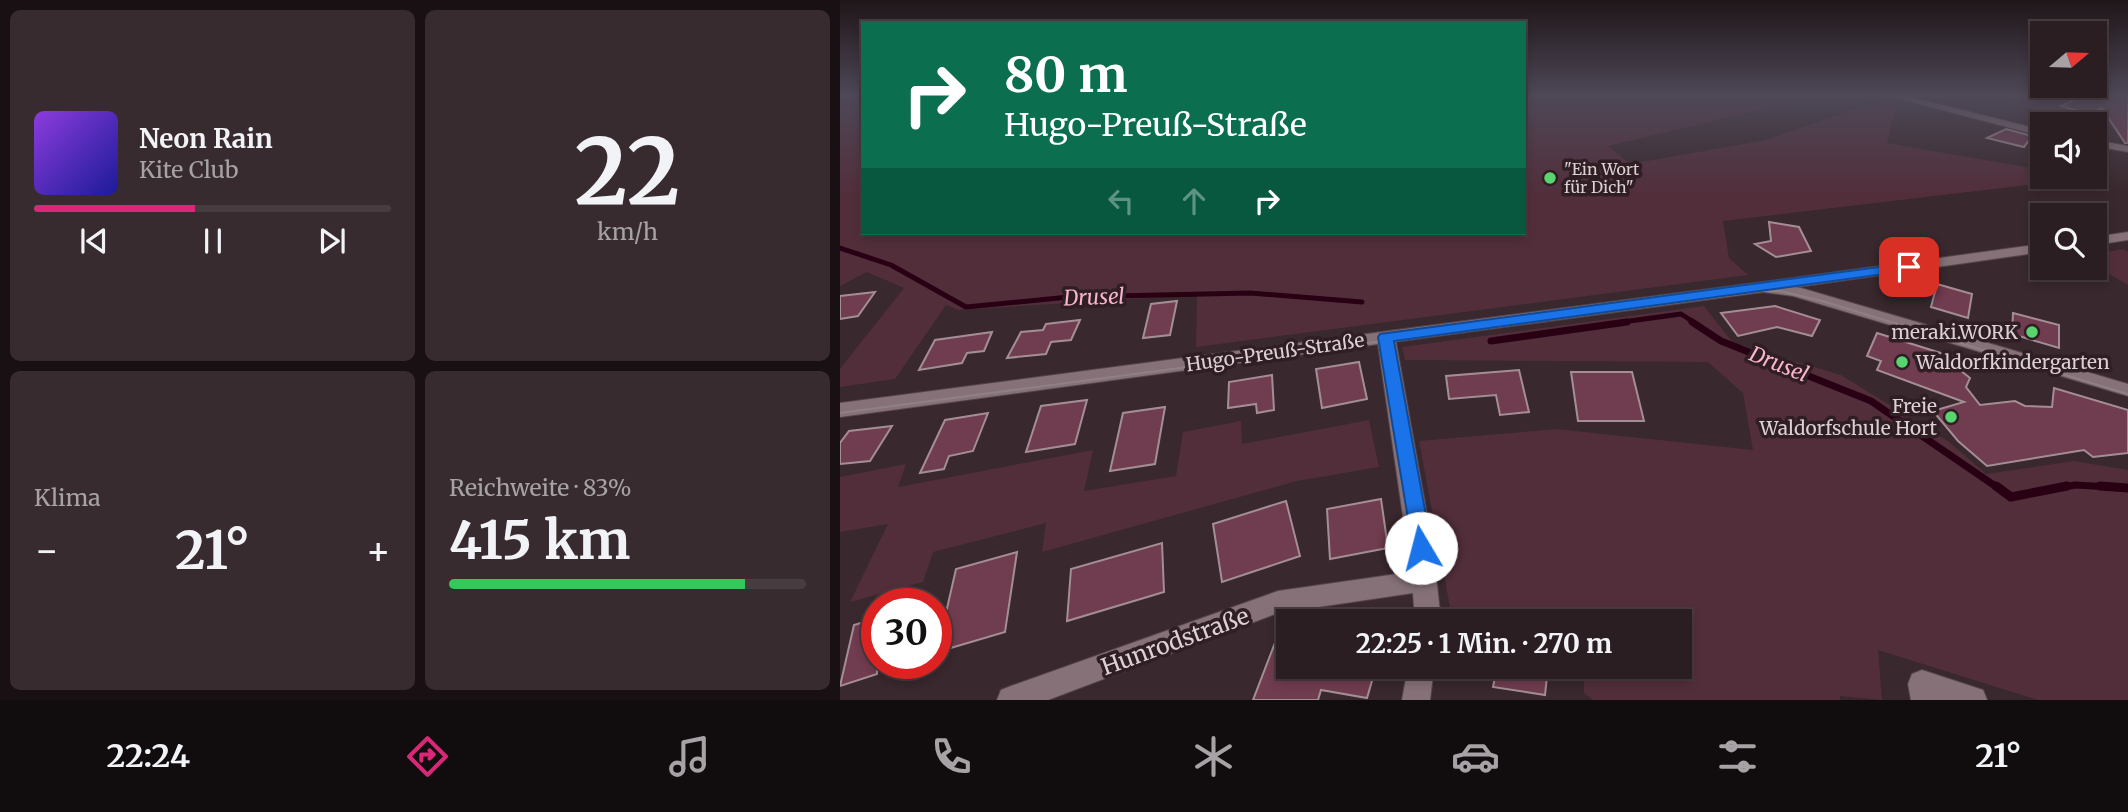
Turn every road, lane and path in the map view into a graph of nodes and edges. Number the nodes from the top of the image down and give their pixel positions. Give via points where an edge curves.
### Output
1 (2107, 145) edge
2 (2128, 149) edge
3 (2128, 236) edge
4 (2107, 239) edge
5 (2030, 250) edge
6 (1763, 287) junction
7 (1386, 337) junction
8 (2128, 390) edge
9 (840, 410) edge
10 (1424, 581) junction
11 (1427, 609) edge
12 (1419, 679) edge
13 (1923, 692) edge
14 (1012, 700) edge
15 (1416, 700) edge
16 (1973, 700) edge

1 - 2 street
3 - 4 street
5 - 6 street, Hugo-Preuß-Straße
6 - 7 street, Hugo-Preuß-Straße
6 - 8 street via 1811,295
7 - 9 street, Hugo-Preuß-Straße
7 - 10 street
10 - 11 street
10 - 14 street, Hunrodstraße via 1278,602
12 - 15 street
13 - 16 street

